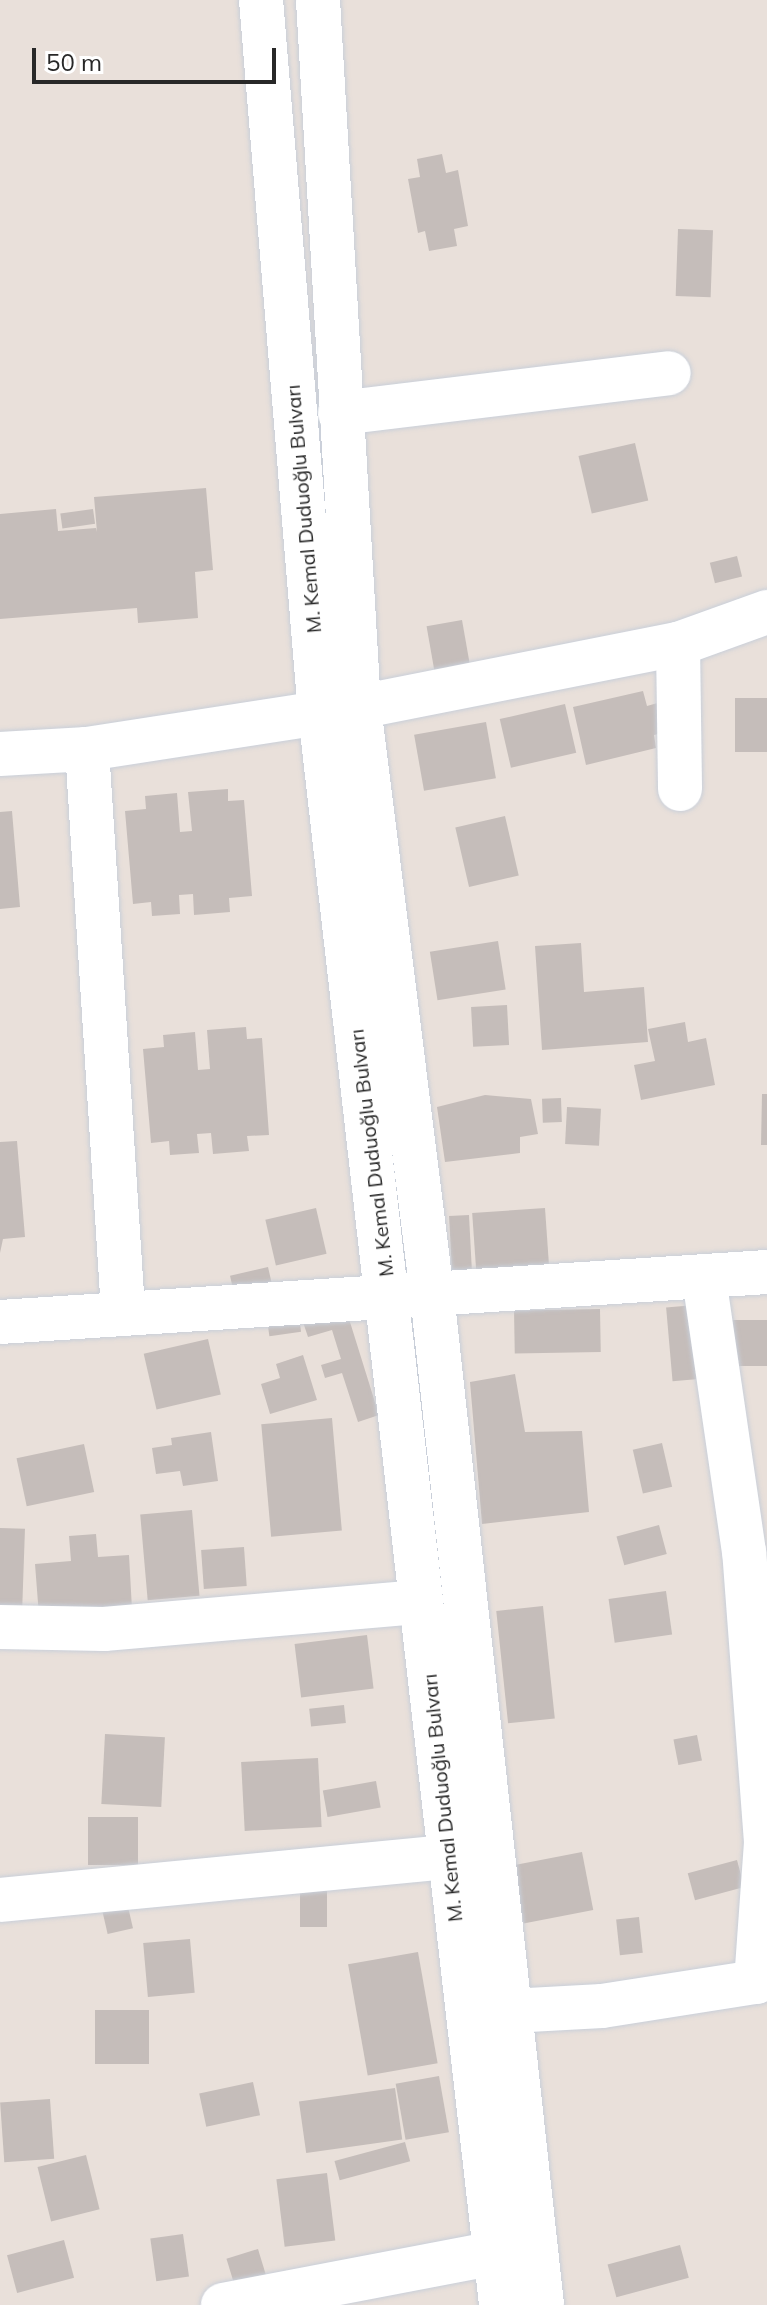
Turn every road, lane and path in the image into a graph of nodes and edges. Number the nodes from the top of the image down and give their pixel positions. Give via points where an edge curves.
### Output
1 (261, 0) edge
2 (318, 0) edge
3 (669, 373) dead end
4 (340, 413) junction
5 (767, 612) edge
6 (678, 644) junction
7 (340, 710) junction
8 (87, 749) junction
9 (0, 754) edge
10 (680, 789) dead end
11 (767, 1272) edge
12 (704, 1278) junction
13 (432, 1294) junction
14 (388, 1297) junction
15 (123, 1311) junction
16 (0, 1322) edge
17 (420, 1602) junction
18 (0, 1627) edge
19 (448, 1857) junction
20 (0, 1900) edge
21 (761, 1981) edge
22 (510, 2011) junction
23 (495, 2253) junction
24 (223, 2305) edge
25 (501, 2305) edge
26 (542, 2305) edge

1 - 7 street, M. Kemal Duduoğlu Bulvarı
2 - 4 street, M. Kemal Duduoğlu Bulvarı
3 - 4 street
4 - 7 street, M. Kemal Duduoğlu Bulvarı
5 - 6 street
6 - 7 street
6 - 10 street
7 - 8 street
7 - 13 street, M. Kemal Duduoğlu Bulvarı
7 - 14 street, M. Kemal Duduoğlu Bulvarı
8 - 9 street
8 - 15 street
11 - 12 street
12 - 13 street
12 - 21 street via 744,1552 766,1842
13 - 14 street
13 - 22 street, M. Kemal Duduoğlu Bulvarı
14 - 15 street
14 - 17 street, M. Kemal Duduoğlu Bulvarı
15 - 16 street
17 - 18 street via 104,1629
17 - 19 street, M. Kemal Duduoğlu Bulvarı
19 - 20 street
19 - 23 street, M. Kemal Duduoğlu Bulvarı
21 - 22 street via 602,2006
22 - 26 street, M. Kemal Duduoğlu Bulvarı
23 - 24 street
23 - 25 street, M. Kemal Duduoğlu Bulvarı

